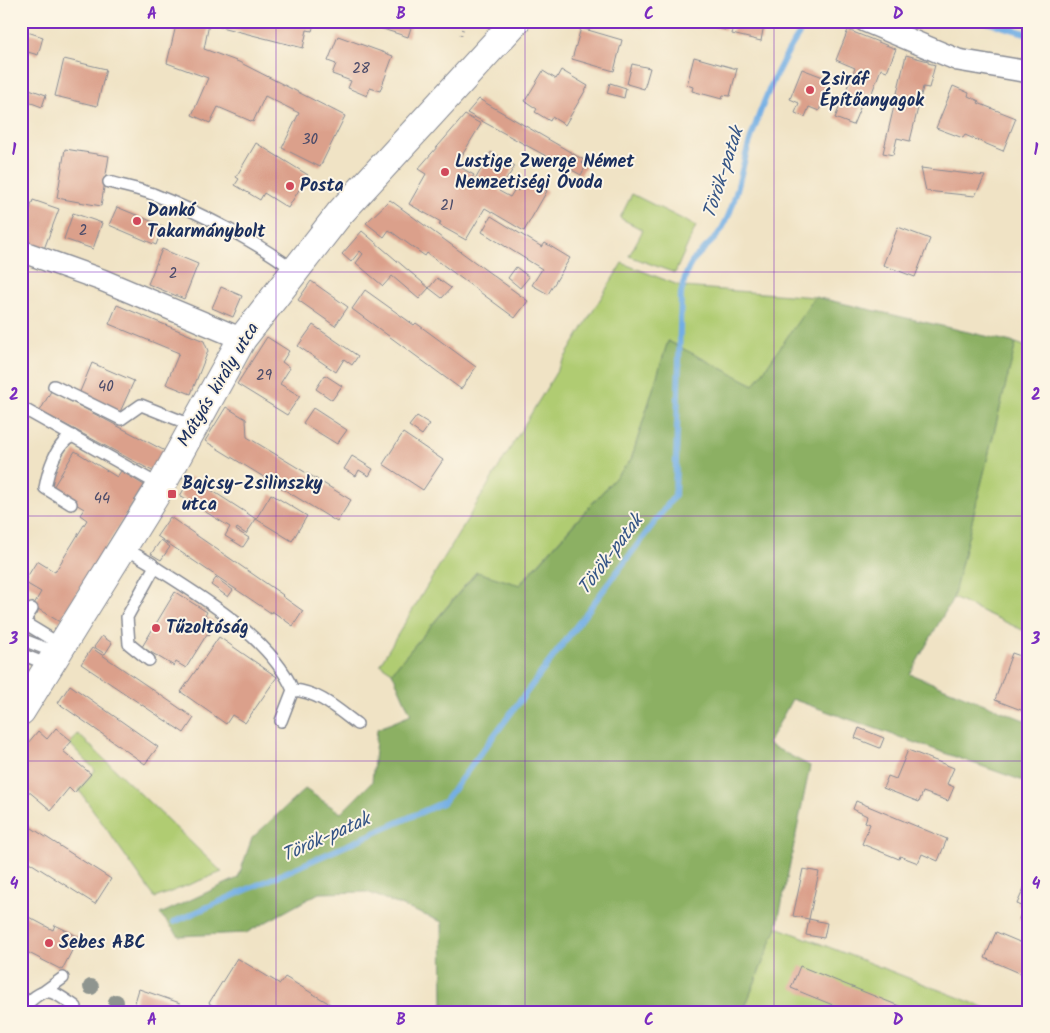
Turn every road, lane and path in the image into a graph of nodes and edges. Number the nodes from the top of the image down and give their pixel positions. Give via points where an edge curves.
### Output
1 (465, 21) edge
2 (516, 21) edge
3 (865, 21) edge
4 (461, 35) dead end
5 (1029, 72) edge
6 (109, 182) dead end
7 (21, 251) edge
8 (295, 271) junction
9 (242, 339) junction
10 (54, 386) dead end
11 (24, 409) dead end
12 (194, 426) junction
13 (73, 436) junction
14 (161, 486) junction
15 (71, 504) dead end
16 (122, 546) junction
17 (153, 566) junction
18 (32, 609) dead end
19 (21, 639) edge
20 (21, 654) edge
21 (56, 654) junction
22 (149, 660) dead end
23 (293, 690) junction
24 (22, 709) edge
25 (281, 720) dead end
26 (357, 724) dead end
27 (63, 978) dead end
28 (45, 991) junction
29 (76, 1007) dead end
30 (21, 1010) edge

1 - 4 path
2 - 8 main road, Mátyás király utca via 340,214
3 - 5 street via 958,60
6 - 8 lane via 152,194 196,215 274,255
7 - 9 street via 86,274
8 - 9 main road, Mátyás király utca
9 - 12 main road, Mátyás király utca
10 - 12 lane via 121,418 141,405
11 - 13 lane
12 - 14 main road, Mátyás király utca
13 - 14 lane
13 - 15 lane via 66,439 49,469 45,488
14 - 16 main road, Mátyás király utca
16 - 17 lane
16 - 21 main road, Mátyás király utca
17 - 22 lane via 126,621 129,644
17 - 23 lane via 226,612 274,660 288,677
18 - 21 lane via 26,618 28,625
19 - 21 lane
20 - 21 lane
21 - 24 main road, Mátyás király utca
23 - 25 lane
23 - 26 lane via 320,697
27 - 28 lane
28 - 29 lane
28 - 30 lane via 38,993

